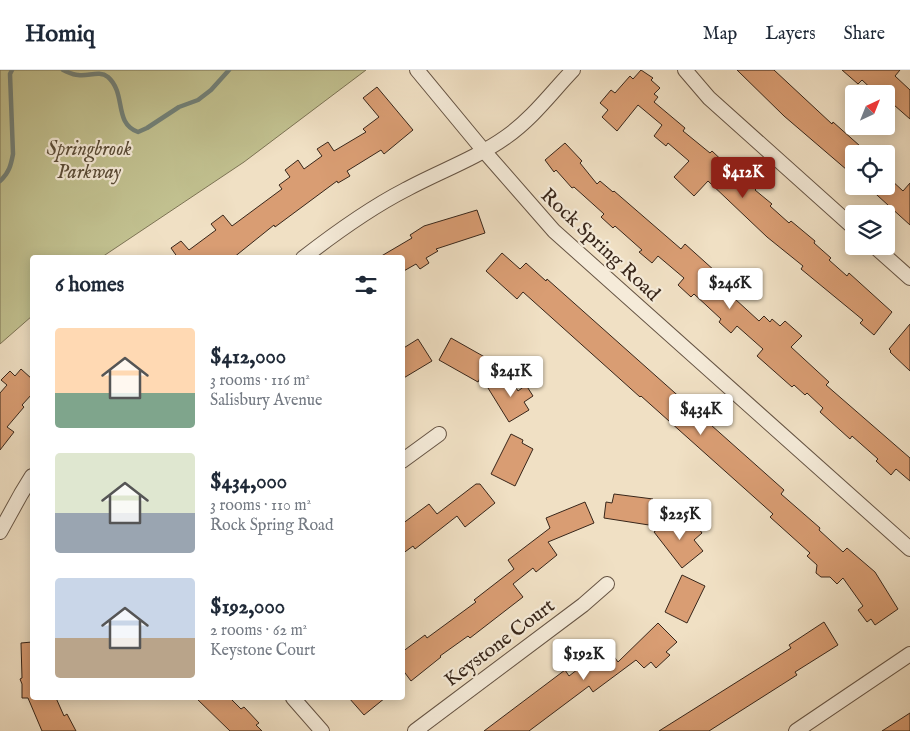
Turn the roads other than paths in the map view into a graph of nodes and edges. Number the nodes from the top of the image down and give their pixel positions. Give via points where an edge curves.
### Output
1 (417, 70) edge
2 (574, 70) edge
3 (684, 70) edge
4 (484, 151) junction
5 (845, 220) edge
6 (307, 255) edge
7 (884, 255) edge
8 (910, 278) edge
9 (439, 434) dead end
10 (405, 459) edge
11 (30, 485) edge
12 (27, 498) edge
13 (0, 532) edge
14 (910, 549) edge
15 (607, 584) dead end
16 (910, 654) edge
17 (295, 700) edge
18 (322, 731) edge
19 (415, 731) edge
20 (796, 731) edge

1 - 4 street, Rock Spring Road
2 - 4 street via 527,121
3 - 5 street via 709,98
4 - 6 street via 403,191
4 - 14 street, Rock Spring Road via 554,231
7 - 8 street
9 - 10 street
11 - 12 street
12 - 13 street
15 - 19 street, Keystone Court
16 - 20 street
17 - 18 street

